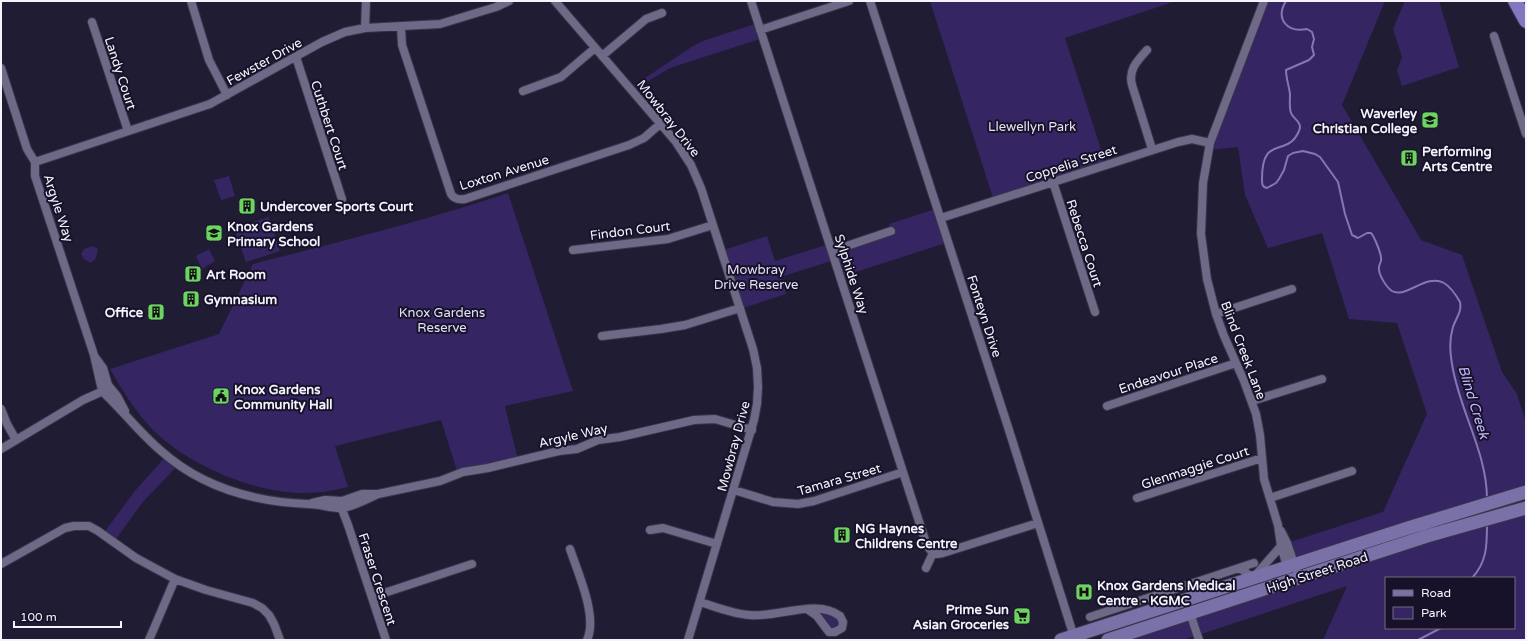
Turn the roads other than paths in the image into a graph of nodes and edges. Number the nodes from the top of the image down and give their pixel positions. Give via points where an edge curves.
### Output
1 (191, 1) edge
2 (366, 1) edge
3 (509, 1) edge
4 (555, 1) edge
5 (751, 1) edge
6 (849, 1) edge
7 (870, 1) edge
8 (1264, 1) edge
9 (1515, 1) edge
10 (1523, 1) edge
11 (1526, 6) edge
12 (662, 13) dead end
13 (1526, 21) edge
14 (92, 22) dead end
15 (401, 27) junction
16 (365, 28) junction
17 (760, 30) junction
18 (1494, 36) dead end
19 (595, 48) junction
20 (1147, 50) dead end
21 (602, 56) junction
22 (296, 58) junction
23 (1, 68) edge
24 (523, 91) dead end
25 (227, 95) junction
26 (660, 124) junction
27 (128, 131) junction
28 (1526, 134) edge
29 (1210, 143) junction
30 (1152, 150) junction
31 (35, 162) junction
32 (1053, 182) junction
33 (342, 199) dead end
34 (941, 218) junction
35 (713, 224) junction
36 (891, 231) dead end
37 (573, 250) dead end
38 (832, 251) junction
39 (1292, 289) dead end
40 (740, 308) junction
41 (1095, 312) dead end
42 (1216, 314) junction
43 (602, 336) dead end
44 (1236, 363) junction
45 (1322, 379) dead end
46 (104, 388) junction
47 (1252, 401) junction
48 (1107, 406) dead end
49 (1, 409) edge
50 (752, 430) junction
51 (16, 440) junction
52 (1, 449) edge
53 (1262, 458) junction
54 (1352, 471) dead end
55 (903, 472) junction
56 (734, 490) junction
57 (1526, 492) edge
58 (1136, 498) dead end
59 (1270, 498) junction
60 (343, 504) junction
61 (1526, 508) edge
62 (1038, 522) junction
63 (1278, 525) junction
64 (650, 530) dead end
65 (717, 544) junction
66 (1281, 546) junction
67 (570, 549) dead end
68 (933, 553) junction
69 (1, 564) edge
70 (472, 564) dead end
71 (1254, 564) dead end
72 (1291, 565) junction
73 (926, 568) dead end
74 (1240, 568) junction
75 (1253, 578) junction
76 (175, 579) junction
77 (1295, 579) junction
78 (372, 597) junction
79 (1185, 600) junction
80 (700, 602) junction
81 (808, 609) dead end
82 (1111, 610) junction
83 (1190, 614) junction
84 (1090, 617) dead end
85 (1103, 626) junction
86 (1070, 639) edge
87 (149, 640) edge
88 (280, 640) edge
89 (386, 640) edge
90 (587, 640) edge
91 (688, 640) edge
92 (1108, 640) edge
93 (1199, 640) edge

1 - 25 street via 209,60
2 - 16 street
3 - 15 street, Fewster Drive via 448,22
4 - 19 street, Mowbray Drive
5 - 17 street, Sylphide Way
6 - 17 street
7 - 34 street, Fonteyn Drive
8 - 29 street, Blind Creek Lane
9 - 13 highway
10 - 11 highway
12 - 21 street via 646,20
14 - 27 street, Landy Court
15 - 16 street, Fewster Drive
15 - 26 street, Loxton Avenue via 402,45 448,186 452,196 458,199 465,199 629,145 644,138
16 - 22 street, Fewster Drive via 333,37
17 - 38 street, Sylphide Way
18 - 28 street
19 - 21 street, Mowbray Drive
19 - 24 street via 561,77
20 - 30 street via 1133,68 1131,81
21 - 26 street, Mowbray Drive
22 - 25 street, Fewster Drive
22 - 33 street, Cuthbert Court
23 - 31 street, Argyle Way via 27,149
25 - 27 street, Fewster Drive via 203,107
26 - 35 street, Mowbray Drive via 676,142 694,170
27 - 31 street, Fewster Drive
29 - 30 street, Coppelia Street via 1188,140
29 - 42 street, Blind Creek Lane via 1203,183 1201,234 1207,279
30 - 32 street, Coppelia Street
31 - 46 street, Argyle Way via 35,176
32 - 34 street, Coppelia Street
32 - 41 street, Rebecca Court
34 - 62 street, Fonteyn Drive
35 - 37 street, Findon Court via 668,239
35 - 40 street, Mowbray Drive
36 - 38 street
38 - 55 street, Sylphide Way
39 - 42 street
40 - 43 street via 686,325
40 - 50 street, Mowbray Drive via 757,368 758,404
42 - 44 street, Blind Creek Lane
44 - 47 street, Blind Creek Lane
44 - 48 street, Endeavour Place
45 - 47 street
46 - 51 street via 92,392
46 - 60 street via 163,453 207,481 252,497 279,502
47 - 53 street, Blind Creek Lane
49 - 51 street
50 - 56 street, Mowbray Drive
50 - 60 street, Argyle Way via 715,419 694,420 598,440 577,449 470,470 445,480
51 - 52 street
53 - 58 street, Glenmaggie Court
53 - 59 street, Blind Creek Lane via 1264,479
54 - 59 street
55 - 56 street, Tamara Street via 805,503 780,503
55 - 68 street, Sylphide Way via 927,546
56 - 65 street, Mowbray Drive
57 - 72 main road, High Street Road
59 - 63 street, Blind Creek Lane
60 - 78 street, Fraser Crescent
61 - 77 main road, High Street Road via 1479,520
62 - 68 street via 943,553
62 - 86 street, Fonteyn Drive
63 - 66 street, Blind Creek Lane
63 - 72 street, Blind Creek Lane via 1287,543
64 - 65 street via 663,528
65 - 80 street, Mowbray Drive
66 - 72 street, Blind Creek Lane
66 - 75 street
67 - 90 street via 589,610 591,625
68 - 73 street
69 - 76 street via 65,528 85,525
70 - 78 street
71 - 74 street
72 - 75 main road, High Street Road
72 - 77 street, Blind Creek Lane
74 - 75 street, High Street Road
74 - 82 street
75 - 79 main road, High Street Road
76 - 87 street
76 - 88 street via 258,605 269,615
77 - 83 main road, High Street Road
78 - 89 street, Fraser Crescent
79 - 83 street
79 - 85 main road, High Street Road
80 - 81 street via 750,615
80 - 91 street, Mowbray Drive
82 - 84 street
82 - 85 street
83 - 92 main road, High Street Road
83 - 93 street
85 - 86 main road, High Street Road

